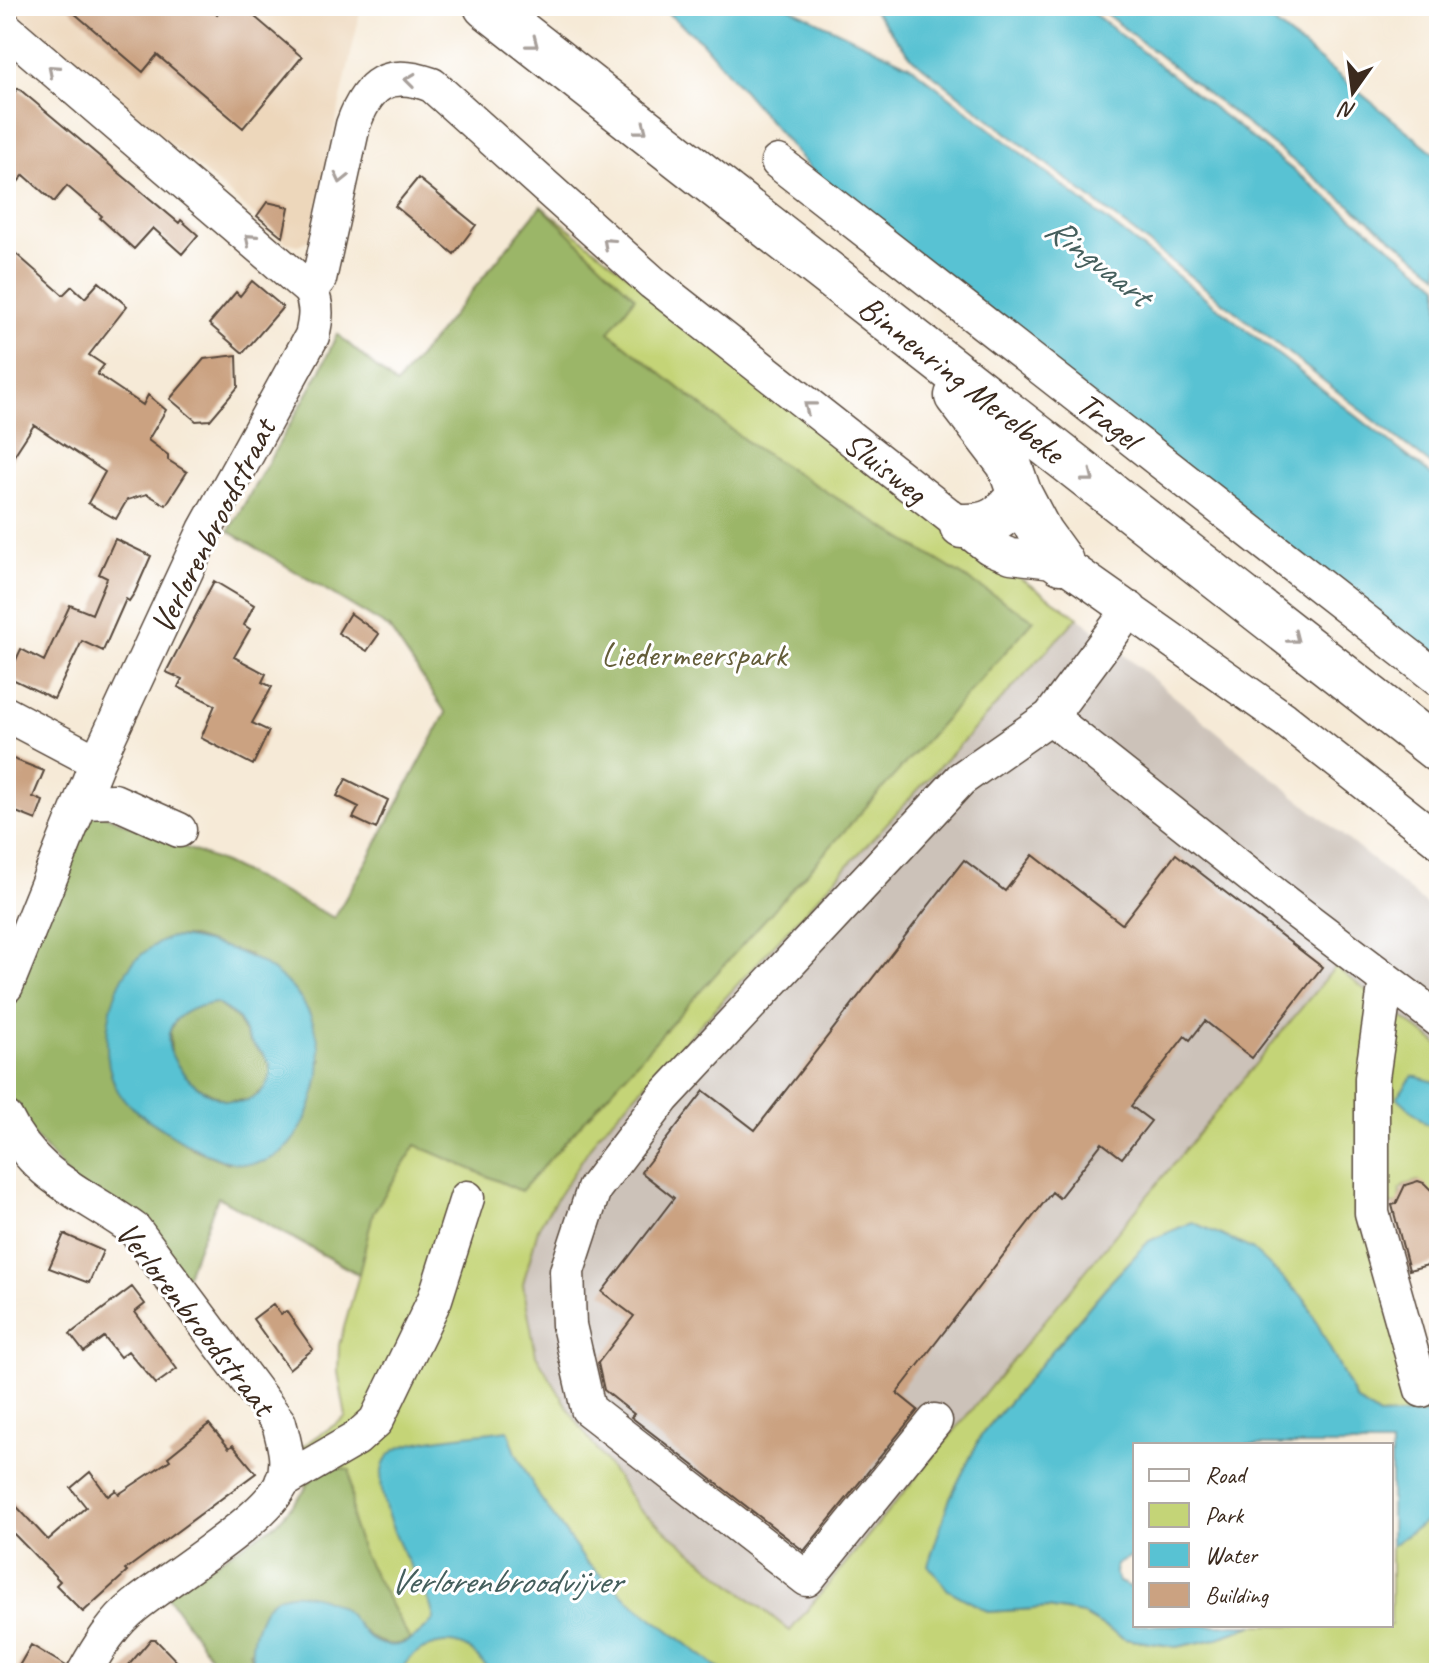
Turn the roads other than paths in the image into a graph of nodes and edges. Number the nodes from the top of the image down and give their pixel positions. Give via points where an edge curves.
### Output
1 (486, 6) edge
2 (6, 29) edge
3 (361, 102) joint
4 (778, 162) dead end
5 (310, 290) junction
6 (917, 343) junction
7 (1020, 495) junction
8 (962, 526) junction
9 (1061, 562) junction
10 (1130, 609) junction
11 (1439, 679) edge
12 (6, 714) edge
13 (1050, 717) junction
14 (1439, 751) edge
15 (97, 762) junction
16 (81, 802) junction
17 (179, 830) dead end
18 (1439, 841) edge
19 (1386, 980) junction
20 (6, 986) edge
21 (1439, 1020) edge
22 (9, 1131) edge
23 (467, 1198) dead end
24 (1422, 1390) dead end
25 (935, 1421) dead end
26 (282, 1482) junction
27 (84, 1673) edge

1 -> 6 highway, Binnenring Merelbeke
5 -> 2 street
3 -> 5 street, Verlorenbroodstraat via 319,279
8 -> 3 street, Sluisweg via 653,283 432,85 412,78 390,79
4 - 11 street, Tragel
5 - 15 street, Verlorenbroodstraat via 317,314 312,336 205,530
6 - 7 highway via 993,440
6 -> 14 highway, Binnenring Merelbeke
7 - 8 highway via 1002,516 982,527
7 - 9 highway
8 - 9 street, Sluisweg via 1011,556
9 - 10 street, Sluisweg
10 - 13 street
10 - 18 street, Sluisweg via 1284,719
12 - 15 street
13 - 19 street
13 - 25 street via 961,779 663,1098 594,1189 567,1271 569,1325 588,1409 807,1579
15 - 16 street, Verlorenbroodstraat
16 - 17 street via 114,801
16 - 20 street, Verlorenbroodstraat
19 - 21 street
19 - 24 street via 1372,1078 1372,1213
22 - 26 street, Verlorenbroodstraat via 43,1169 135,1230 279,1423 287,1454
23 - 26 street via 435,1299 376,1421 356,1439
26 - 27 street via 265,1508 133,1607 105,1638

